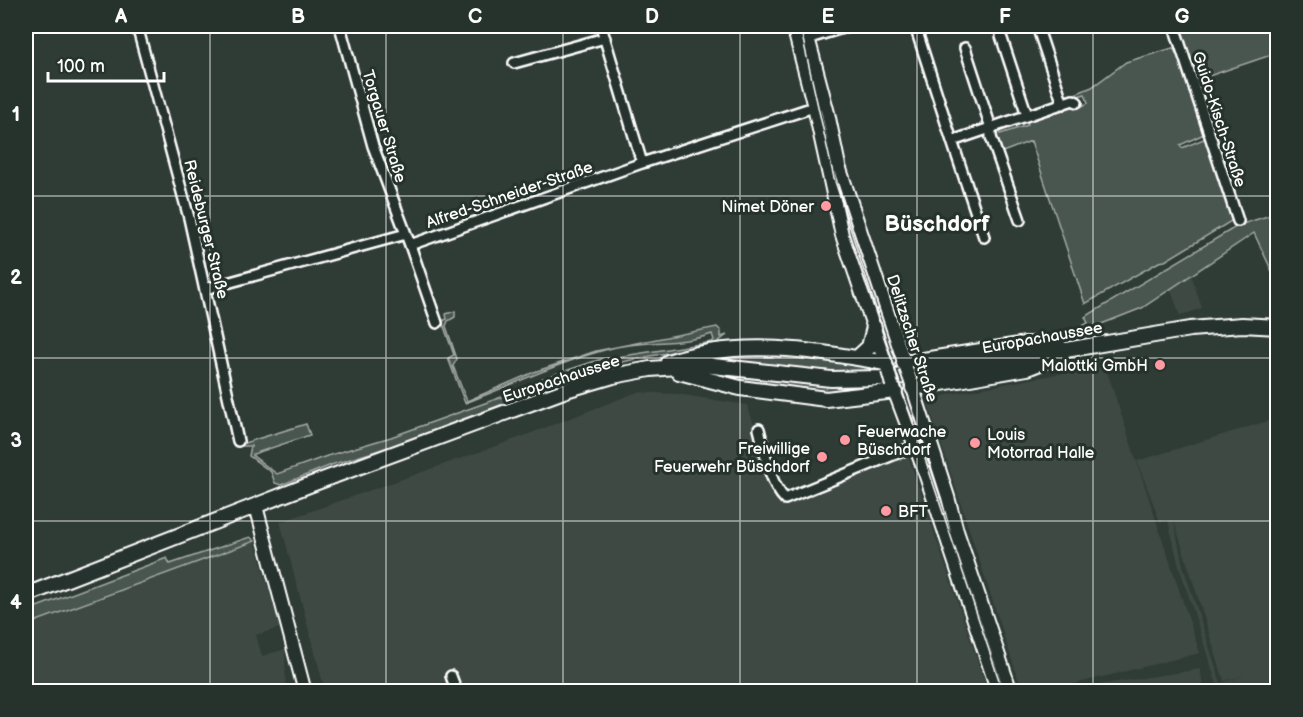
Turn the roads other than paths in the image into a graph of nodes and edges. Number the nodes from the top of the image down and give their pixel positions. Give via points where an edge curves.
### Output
1 (137, 26) edge
2 (340, 26) edge
3 (601, 26) edge
4 (793, 26) edge
5 (805, 26) edge
6 (849, 26) edge
7 (915, 26) edge
8 (1037, 26) edge
9 (1174, 26) edge
10 (1001, 36) dead end
11 (605, 38) junction
12 (802, 40) junction
13 (965, 48) dead end
14 (514, 63) dead end
15 (1077, 102) dead end
16 (1063, 104) junction
17 (820, 105) junction
18 (1027, 115) junction
19 (992, 128) junction
20 (952, 141) junction
21 (642, 163) junction
22 (1020, 220) dead end
23 (1238, 221) dead end
24 (406, 234) junction
25 (984, 237) dead end
26 (410, 244) junction
27 (205, 289) junction
28 (437, 323) dead end
29 (874, 327) junction
30 (1278, 327) edge
31 (1073, 348) junction
32 (858, 358) junction
33 (905, 366) junction
34 (887, 367) junction
35 (650, 369) junction
36 (912, 385) junction
37 (894, 388) junction
38 (759, 429) dead end
39 (238, 441) dead end
40 (915, 446) junction
41 (256, 506) junction
42 (26, 595) edge
43 (451, 676) dead end
44 (304, 692) edge
45 (457, 692) edge
46 (998, 692) edge
47 (1011, 692) edge

1 - 27 street, Reideburger Straße
2 - 24 street, Torgauer Straße via 373,146
3 - 11 street
4 - 12 main road, Delitzscher Straße
5 - 12 main road, Delitzscher Straße
6 - 12 street
7 - 20 street
8 - 16 street
9 - 23 street, Guido-Kisch-Straße
10 - 18 street
11 - 14 street
11 - 21 street
12 - 17 main road, Delitzscher Straße
13 - 19 street
15 - 16 street
16 - 18 street
17 - 21 street, Alfred-Schneider-Straße
17 - 29 main road, Delitzscher Straße via 842,235
17 - 33 main road, Delitzscher Straße
18 - 19 street
19 - 20 street
19 - 22 street
20 - 25 street
21 - 26 street, Alfred-Schneider-Straße
24 - 26 street, Alfred-Schneider-Straße
24 - 27 street, Alfred-Schneider-Straße
26 - 28 street
27 - 39 street, Reideburger Straße
29 - 32 main road via 869,347
29 - 34 main road, Delitzscher Straße
30 - 31 main road, Europachaussee via 1190,328
31 - 33 main road via 1026,344
31 - 35 main road, Europachaussee via 881,378 831,379 722,366
31 - 36 main road via 1027,368
32 - 34 main road
32 - 35 main road via 804,350 747,349 698,354
33 - 34 main road
33 - 36 main road, Delitzscher Straße, bridge
34 - 37 main road, Delitzscher Straße, bridge
35 - 37 main road via 696,375 740,388 826,399
35 - 41 main road, Europachaussee via 569,389
36 - 37 main road
36 - 47 main road, Delitzscher Straße
37 - 40 main road, Delitzscher Straße
38 - 40 street via 779,493 785,499
40 - 46 main road, Delitzscher Straße
41 - 42 main road, Europachaussee
41 - 44 main road
43 - 45 street

